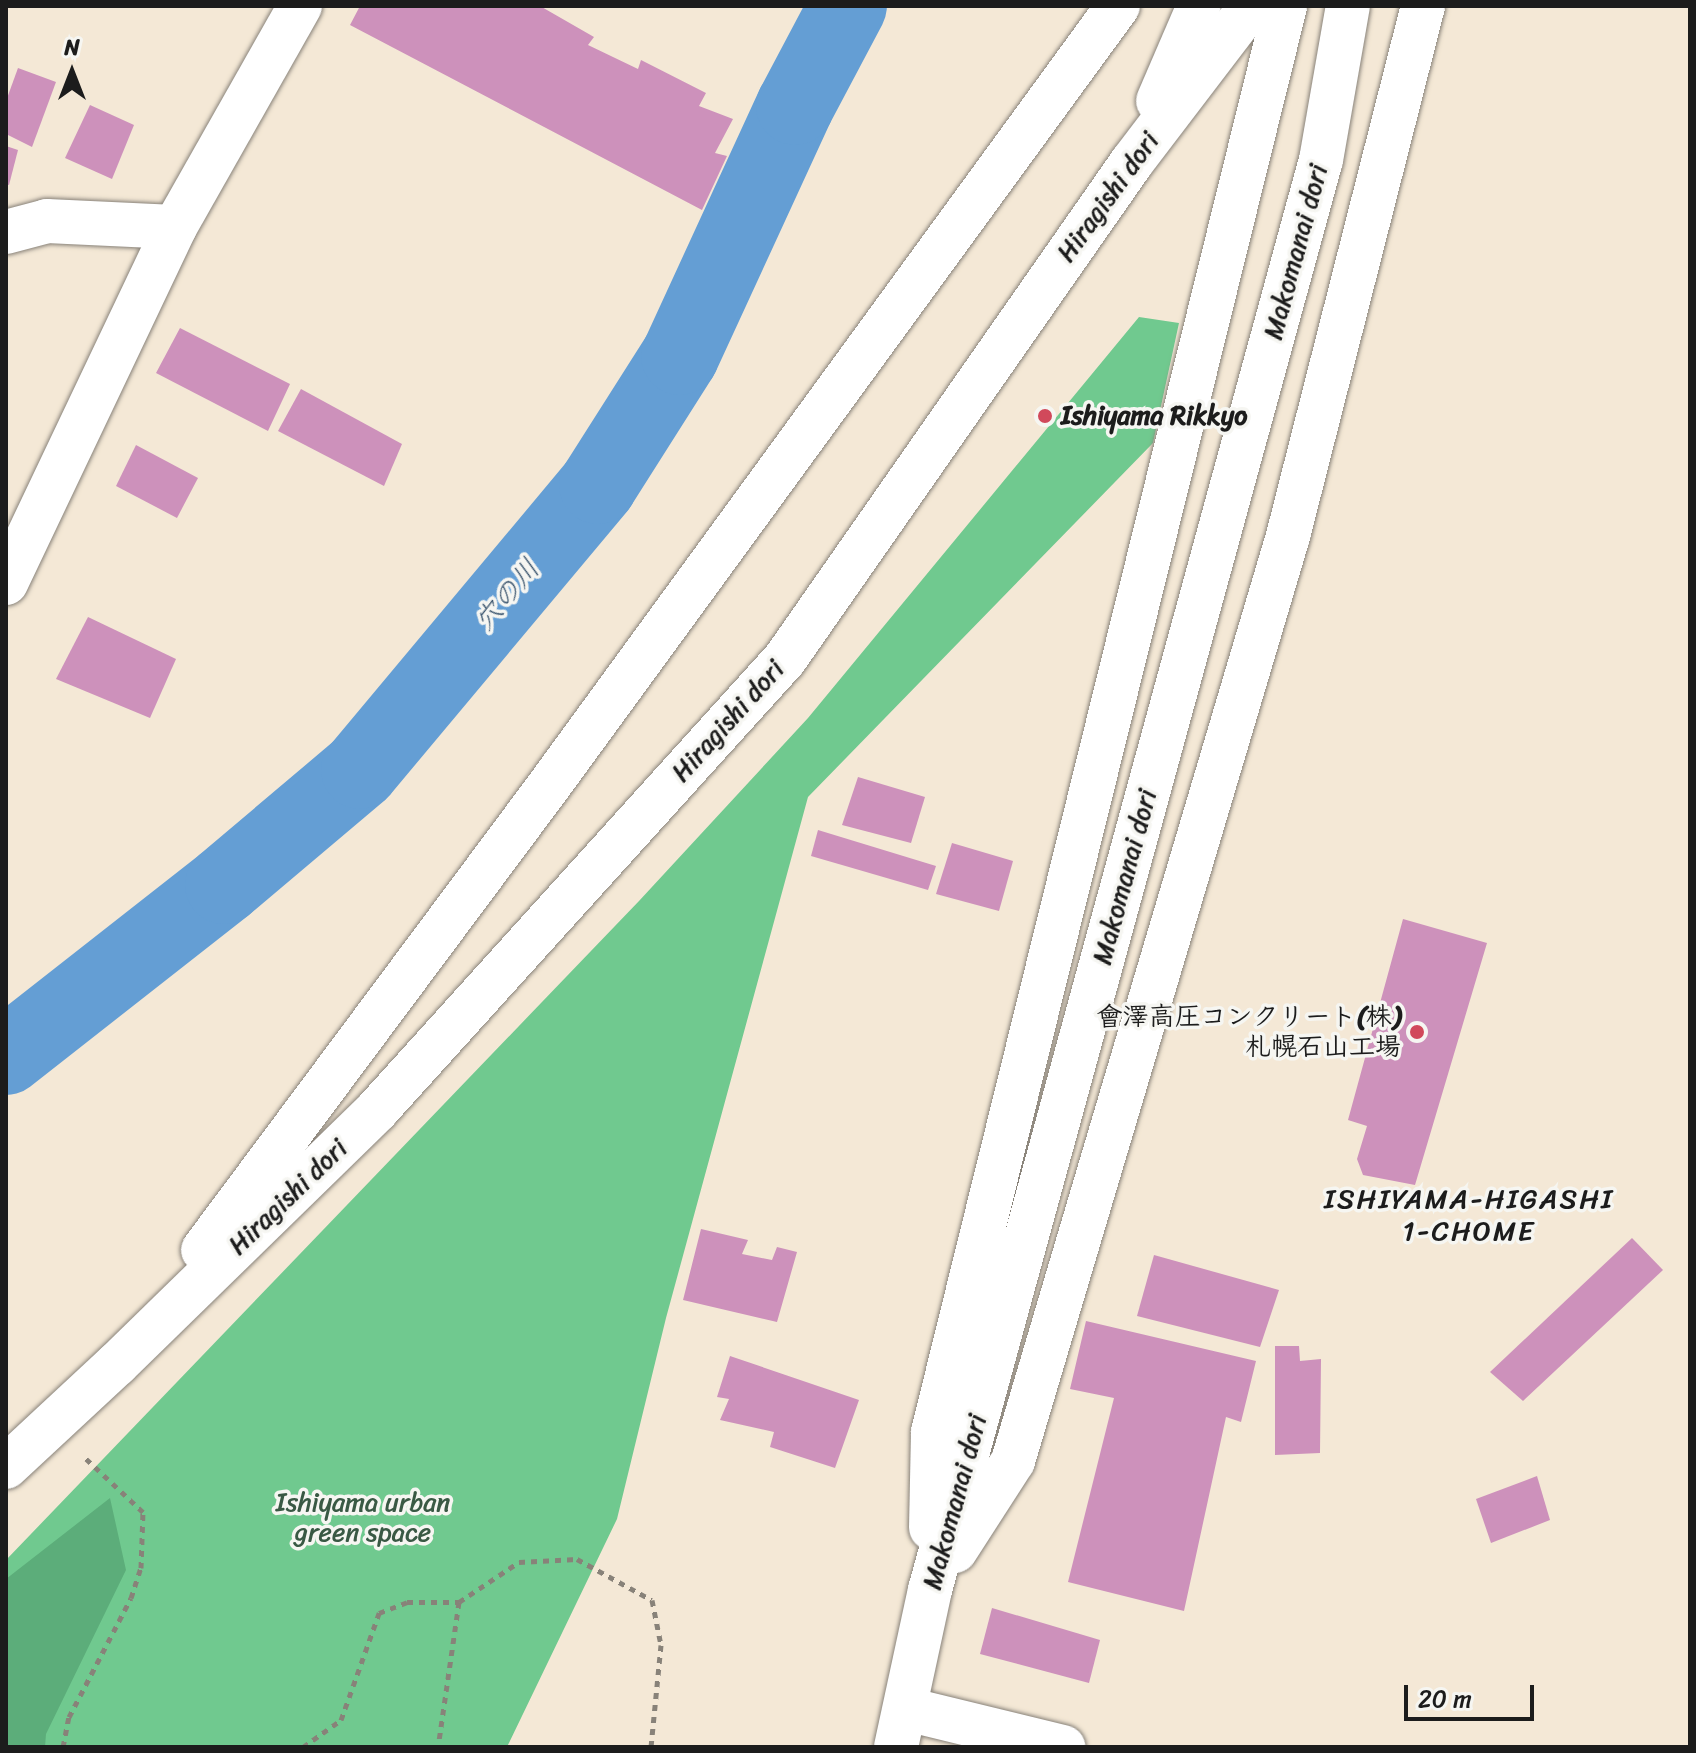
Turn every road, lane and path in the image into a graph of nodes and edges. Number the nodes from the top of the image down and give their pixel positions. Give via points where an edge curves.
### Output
1 (300, 6) edge
2 (1118, 6) edge
3 (1199, 6) edge
4 (1251, 6) edge
5 (1285, 6) edge
6 (1348, 6) edge
7 (1423, 6) edge
8 (1132, 162) junction
9 (175, 227) junction
10 (6, 232) edge
11 (6, 583) edge
12 (117, 1364) junction
13 (51, 1426) junction
14 (6, 1467) edge
15 (930, 1590) junction
16 (459, 1602) junction
17 (902, 1728) edge
18 (63, 1747) edge
19 (303, 1747) edge
20 (438, 1747) edge
21 (651, 1747) edge
22 (1063, 1747) edge

1 - 9 main road
2 - 12 main road, Hiragishi dori via 548,787
3 - 8 main road
4 - 8 main road, Hiragishi dori
5 - 15 main road via 933,1432
6 - 15 main road, Makomanai dori via 1321,160
7 - 15 main road via 1288,536 1013,1461
8 - 12 main road, Hiragishi dori via 785,659 377,1110
9 - 10 main road via 47,221
9 - 11 main road
12 - 13 main road, Hiragishi dori
13 - 14 main road, Hiragishi dori
13 - 18 path via 143,1512 141,1568 131,1598 69,1717
15 - 17 main road, Makomanai dori
16 - 19 path via 407,1602 379,1613 341,1720
16 - 20 path
16 - 21 path via 519,1562 577,1559 652,1600 661,1645
17 - 22 main road

